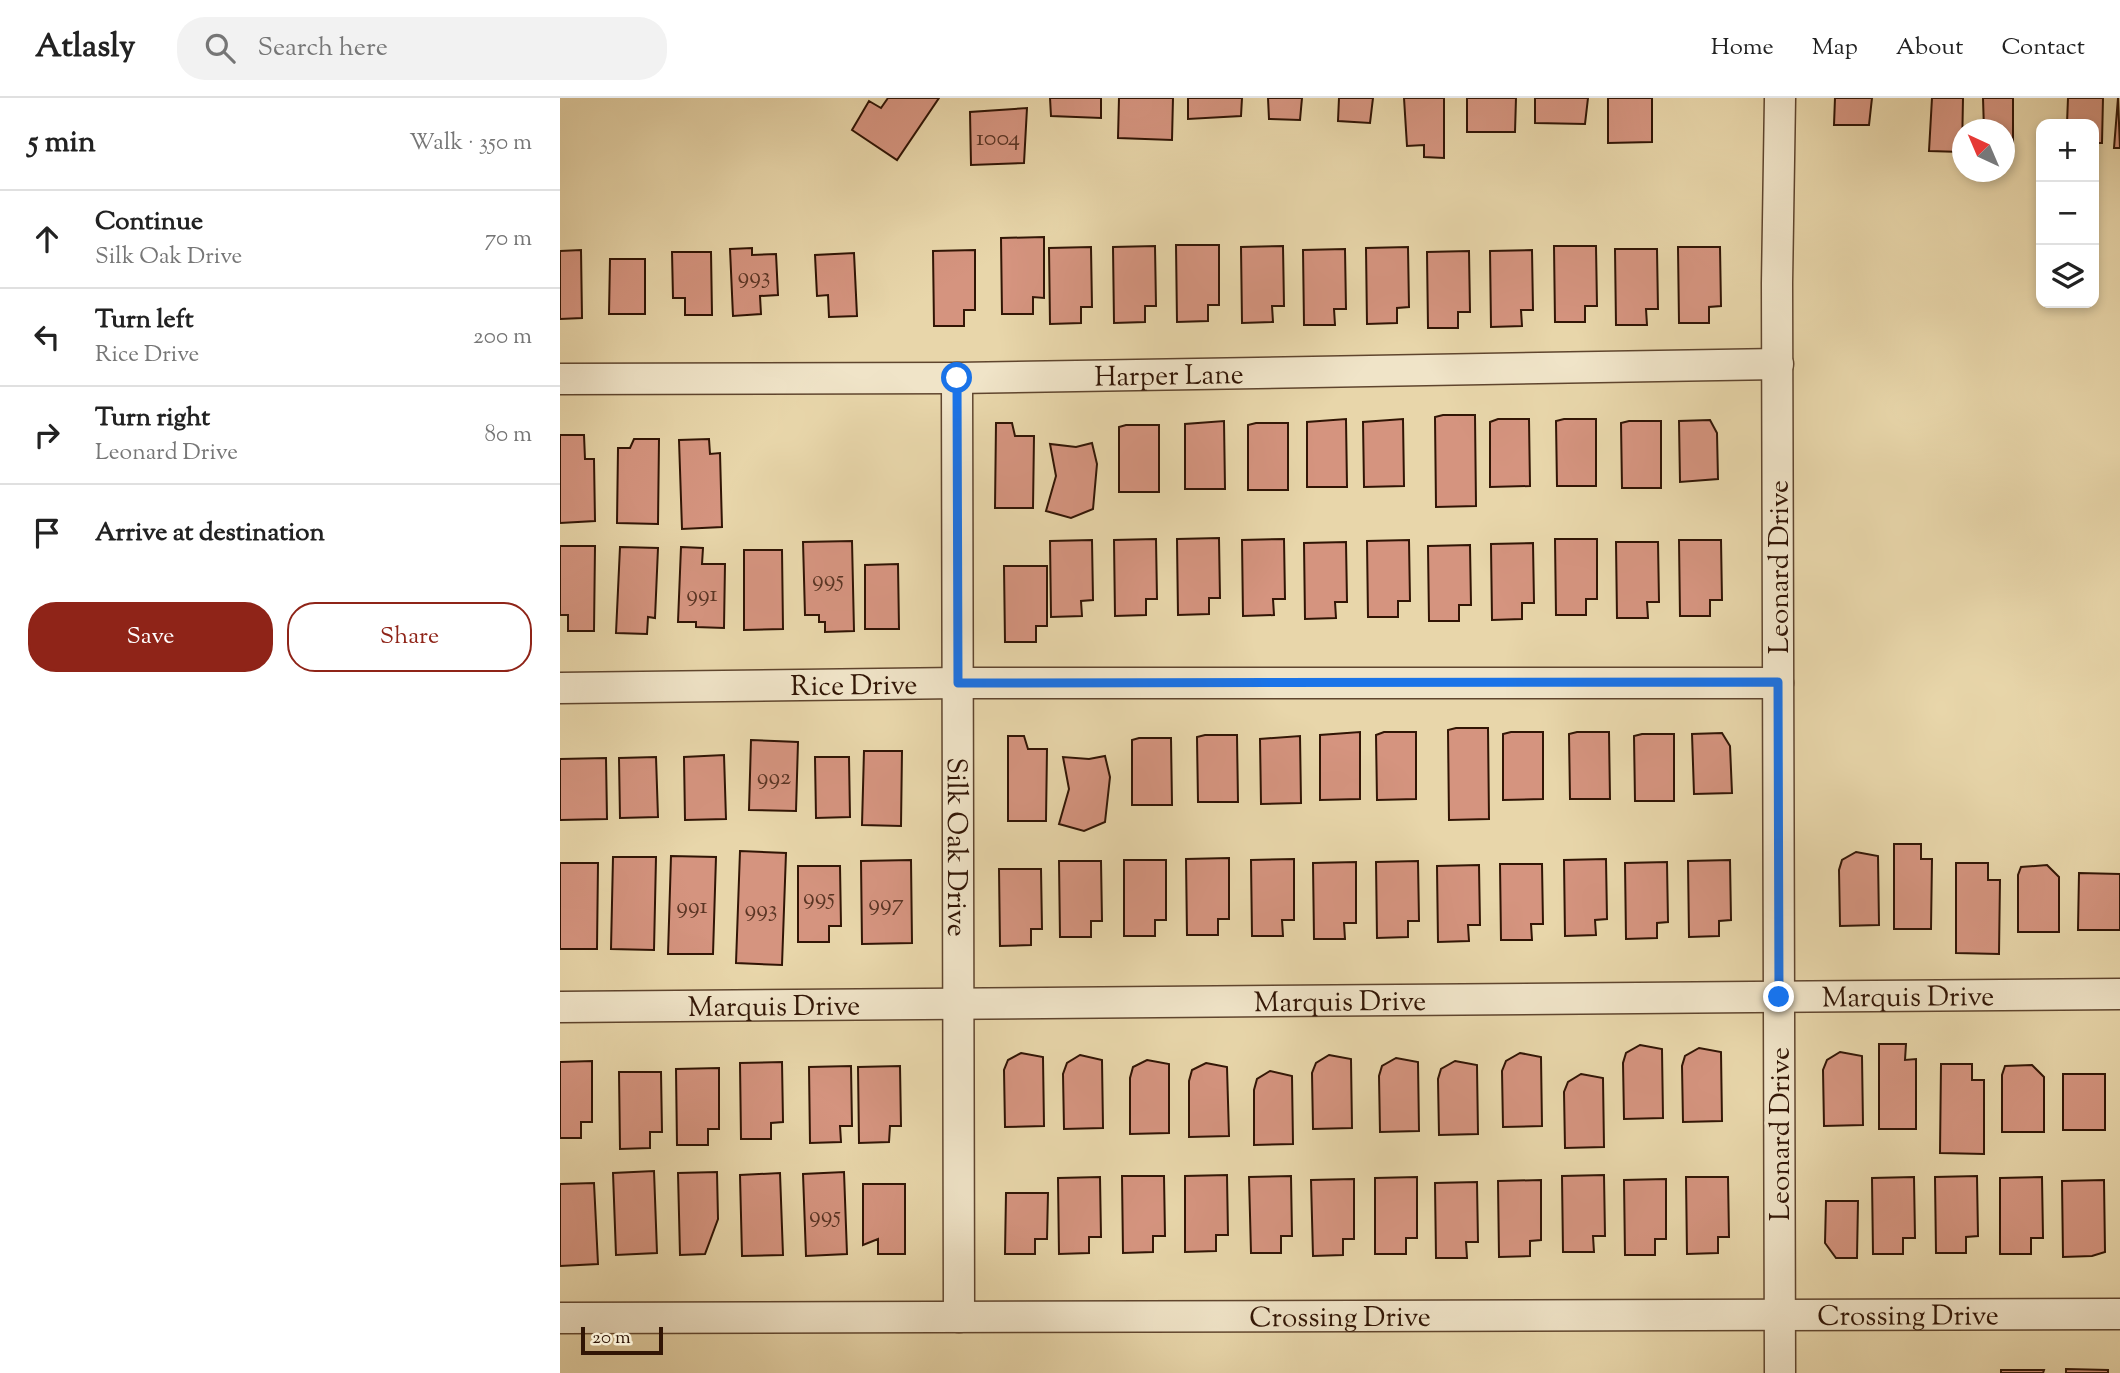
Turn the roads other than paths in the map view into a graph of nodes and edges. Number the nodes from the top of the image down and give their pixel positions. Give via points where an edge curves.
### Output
1 (1780, 98) edge
2 (1778, 364) junction
3 (957, 378) junction
4 (560, 379) edge
5 (1778, 682) junction
6 (958, 683) junction
7 (560, 688) edge
8 (2120, 994) edge
9 (1779, 997) junction
10 (958, 1006) junction
11 (560, 1007) edge
12 (2120, 1314) edge
13 (1780, 1315) junction
14 (959, 1317) junction
15 (560, 1318) edge
16 (1780, 1373) edge

1 - 2 street, Leonard Drive
2 - 3 street, Harper Lane
2 - 5 street, Leonard Drive
3 - 4 street, Harper Lane
3 - 6 street, Silk Oak Drive
5 - 6 street, Rice Drive
5 - 9 street, Leonard Drive
6 - 7 street, Rice Drive
6 - 10 street, Silk Oak Drive
8 - 9 street, Marquis Drive
9 - 10 street, Marquis Drive
9 - 13 street, Leonard Drive
10 - 11 street, Marquis Drive
10 - 14 street, Silk Oak Drive
12 - 13 street, Crossing Drive
13 - 14 street, Crossing Drive
13 - 16 street, Leonard Drive
14 - 15 street, Crossing Drive

